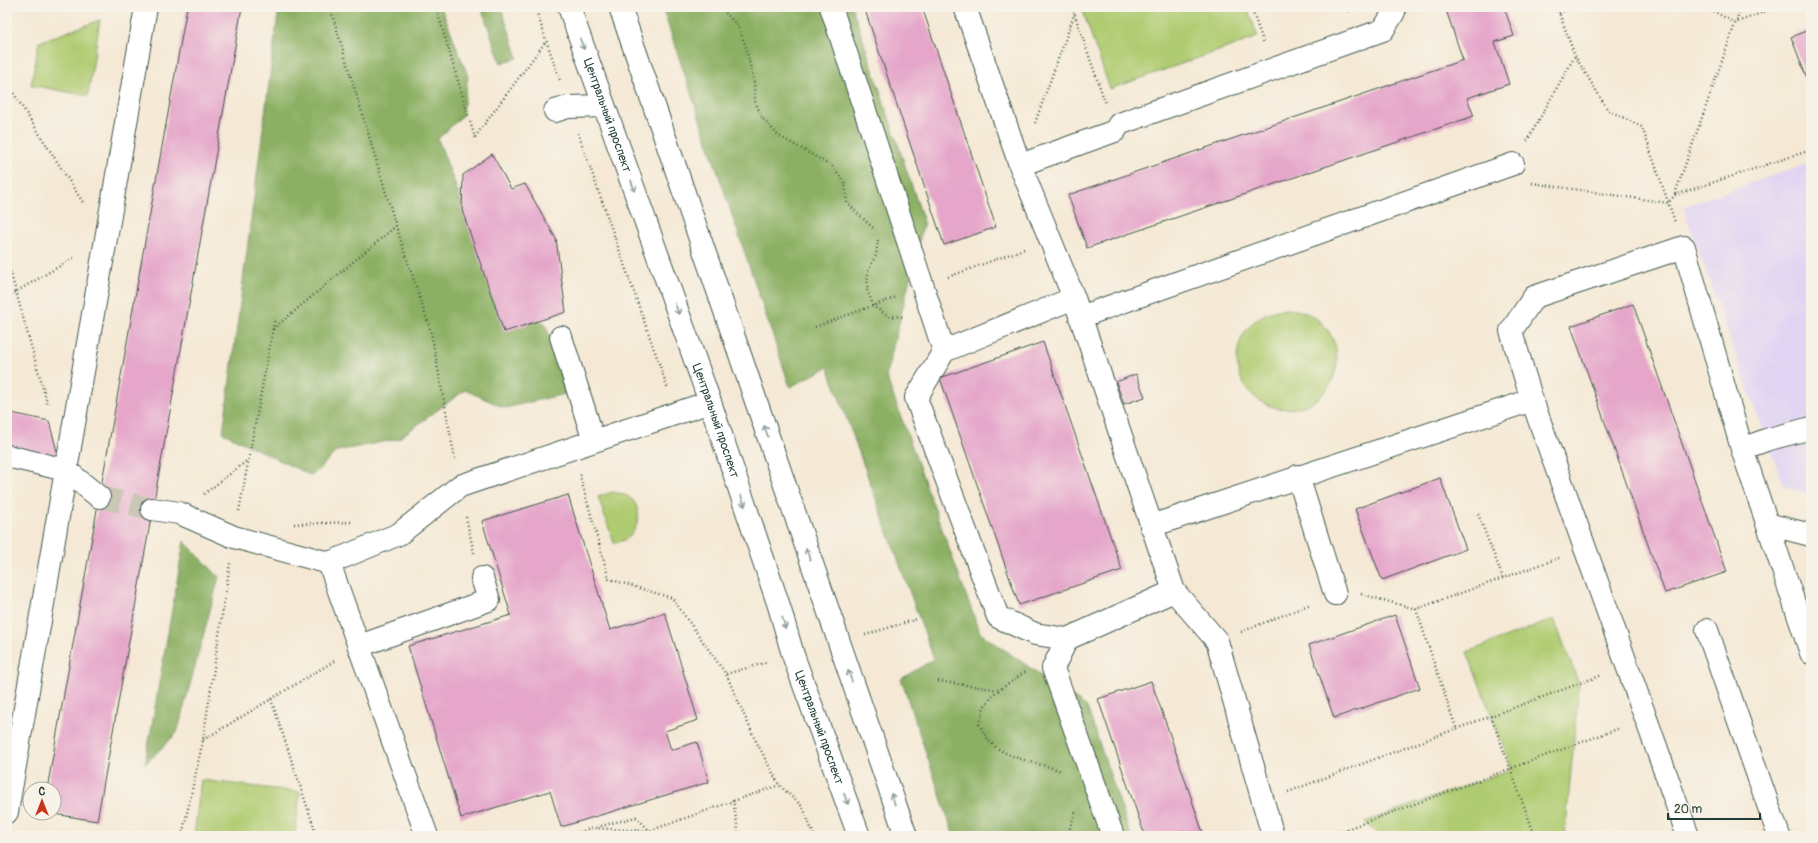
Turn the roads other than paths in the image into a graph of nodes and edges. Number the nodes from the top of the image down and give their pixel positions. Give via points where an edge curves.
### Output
1 (146, 7) edge
2 (569, 7) edge
3 (620, 7) edge
4 (831, 7) edge
5 (965, 7) edge
6 (1392, 7) edge
7 (604, 106) junction
8 (555, 111) dead end
9 (1513, 164) road end
10 (1020, 165) junction
11 (1077, 308) junction
12 (561, 337) dead end
13 (944, 351) junction
14 (1532, 400) junction
15 (710, 402) junction
16 (1811, 428) edge
17 (594, 441) junction
18 (1742, 449) junction
19 (7, 456) edge
20 (66, 470) junction
21 (1298, 476) junction
22 (99, 497) tunnel mouth
23 (152, 509) tunnel mouth
24 (1767, 524) junction
25 (1151, 526) junction
26 (1811, 535) edge
27 (329, 563) junction
28 (482, 578) road end
29 (1174, 591) junction
30 (1335, 594) road end
31 (1707, 630) dead end
32 (1067, 639) junction
33 (359, 646) junction
34 (1811, 653) edge
35 (7, 812) edge
36 (427, 836) edge
37 (859, 836) edge
38 (906, 836) edge
39 (1113, 836) edge
40 (1273, 836) edge
41 (1688, 836) edge
42 (1779, 836) edge

1 - 20 main road
2 -> 7 main road, Центральный проспект
38 -> 3 main road
4 - 13 main road
5 - 10 main road
6 - 10 main road via 1394,12 1384,30 1119,124 1115,131
7 - 8 main road via 568,107
7 -> 15 main road, Центральный проспект
9 - 11 main road
10 - 11 main road
11 - 13 main road
11 - 25 main road
12 - 17 main road
13 - 32 main road via 916,398 998,617 1035,634
14 - 18 main road via 1511,331 1534,297 1684,247
14 - 21 main road
14 - 41 main road
15 - 17 main road
15 -> 37 main road, Центральный проспект via 793,655
16 - 18 main road
17 - 27 main road via 460,486 398,534
18 - 24 main road
19 - 20 main road
20 - 22 main road
20 - 35 main road
21 - 25 main road
21 - 30 main road
23 - 27 main road via 179,513 234,537
24 - 26 main road
24 - 34 main road
25 - 29 main road
27 - 33 main road
28 - 33 main road via 489,600
29 - 32 main road
29 - 40 main road via 1217,641
31 - 42 main road
32 - 39 main road via 1053,668
33 - 36 main road

